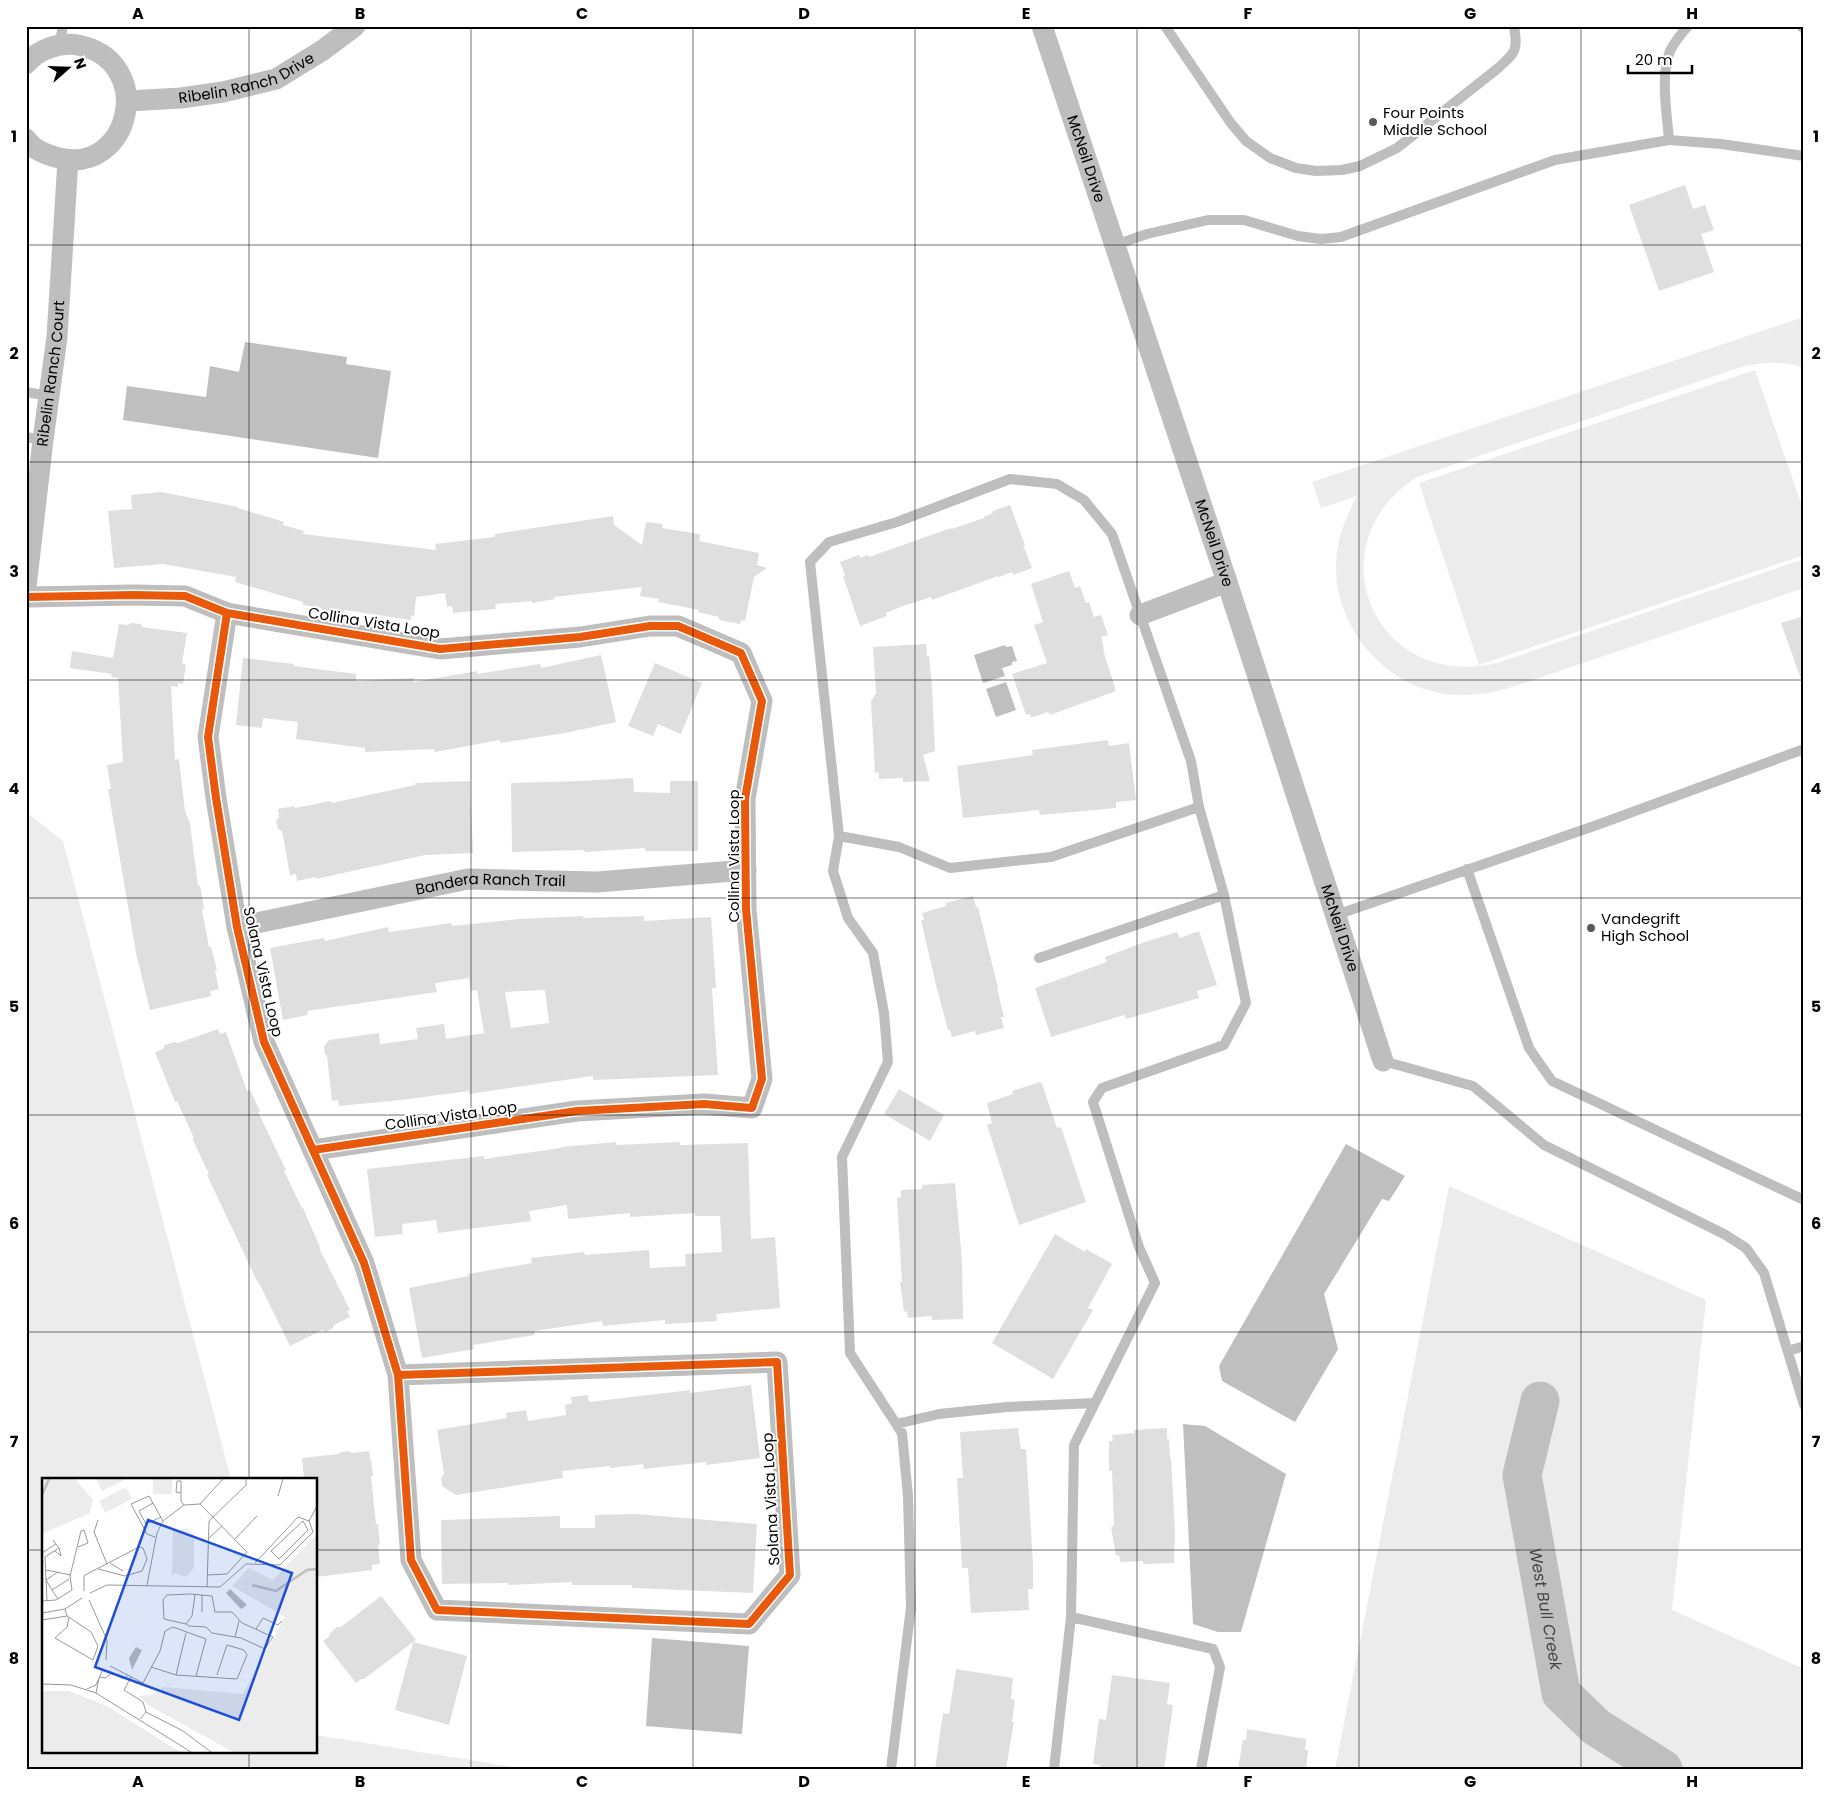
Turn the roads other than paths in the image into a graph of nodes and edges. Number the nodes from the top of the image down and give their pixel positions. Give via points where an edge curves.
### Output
1 (355, 26) edge
2 (1042, 26) edge
3 (1165, 26) edge
4 (1514, 26) edge
5 (1688, 26) edge
6 (1801, 26) edge
7 (1804, 29) edge
8 (61, 36) edge
9 (26, 64) edge
10 (128, 100) junction
11 (26, 139) edge
12 (1669, 140) junction
13 (1804, 156) edge
14 (68, 160) junction
15 (1115, 245) junction
16 (26, 392) edge
17 (49, 396) junction
18 (34, 438) edge
19 (1227, 582) junction
20 (26, 587) edge
21 (26, 597) edge
22 (226, 613) junction
23 (1140, 615) junction
24 (1804, 749) edge
25 (1199, 807) junction
26 (839, 836) junction
27 (1467, 869) junction
28 (746, 870) junction
29 (1224, 895) junction
30 (1336, 914) junction
31 (237, 927) junction
32 (1039, 958) dead end
33 (1383, 1061) joint
34 (313, 1150) junction
35 (1804, 1200) edge
36 (1804, 1346) edge
37 (1788, 1351) junction
38 (398, 1375) junction
39 (1095, 1402) junction
40 (1804, 1405) edge
41 (896, 1424) junction
42 (1071, 1617) junction
43 (891, 1769) edge
44 (1054, 1769) edge
45 (1201, 1769) edge

1 - 10 street, Ribelin Ranch Drive via 276,78 223,92
2 - 15 street, McNeil Drive
3 - 4 lane via 1246,141 1270,158 1296,168 1316,170 1360,166 1397,148 1511,57 1517,46
5 - 12 lane via 1670,52 1666,69
6 - 7 lane
8 - 9 street
8 - 10 street via 68,43 91,48 110,60 123,79
10 - 14 street via 125,119 117,136 103,149 86,157
11 - 14 street via 46,155
12 - 13 lane
12 - 15 lane via 1555,160 1341,236 1321,239 1298,236 1244,220 1208,220
14 - 17 street, Ribelin Ranch Court via 57,337
15 - 19 street, McNeil Drive
16 - 17 lane
17 - 18 street, Ribelin Ranch Court
18 - 20 street, Ribelin Ranch Court
19 - 23 street
19 - 30 street, McNeil Drive
21 - 22 street, Collina Vista Loop via 185,596
22 - 28 street, Collina Vista Loop via 440,649 580,637 650,626 678,626 741,653 762,701 745,800
22 - 31 street, Solana Vista Loop via 208,737
23 - 25 lane via 1191,761
23 - 26 lane via 1112,534 1084,500 1057,484 1010,479 898,522 829,542 810,562
24 - 27 lane
25 - 26 lane via 1051,857 950,868 899,847
25 - 29 lane
26 - 41 lane via 833,871 848,918 873,953 884,1013 888,1062 842,1157 850,1353
27 - 30 lane
27 - 35 lane via 1529,1048 1552,1081
28 - 31 street, Bandera Ranch Trail via 598,882 468,879
28 - 34 street, Collina Vista Loop via 746,909 762,1079 752,1108 704,1104 577,1111
29 - 32 lane
29 - 39 lane via 1246,1002 1224,1045 1102,1088 1093,1102 1139,1247 1155,1283
30 - 33 street, McNeil Drive
31 - 34 street, Solana Vista Loop via 264,1042
33 - 37 lane via 1473,1086 1544,1145 1746,1248 1764,1273
34 - 38 street, Solana Vista Loop via 364,1263
36 - 37 lane
37 - 40 lane
38 - 38 street, Solana Vista Loop via 410,1560 437,1610 749,1624 790,1575 777,1362
39 - 41 lane via 939,1414
39 - 42 lane via 1074,1446
41 - 43 lane via 902,1433 907,1487 911,1607
42 - 44 lane
42 - 45 lane via 1212,1649 1220,1667

